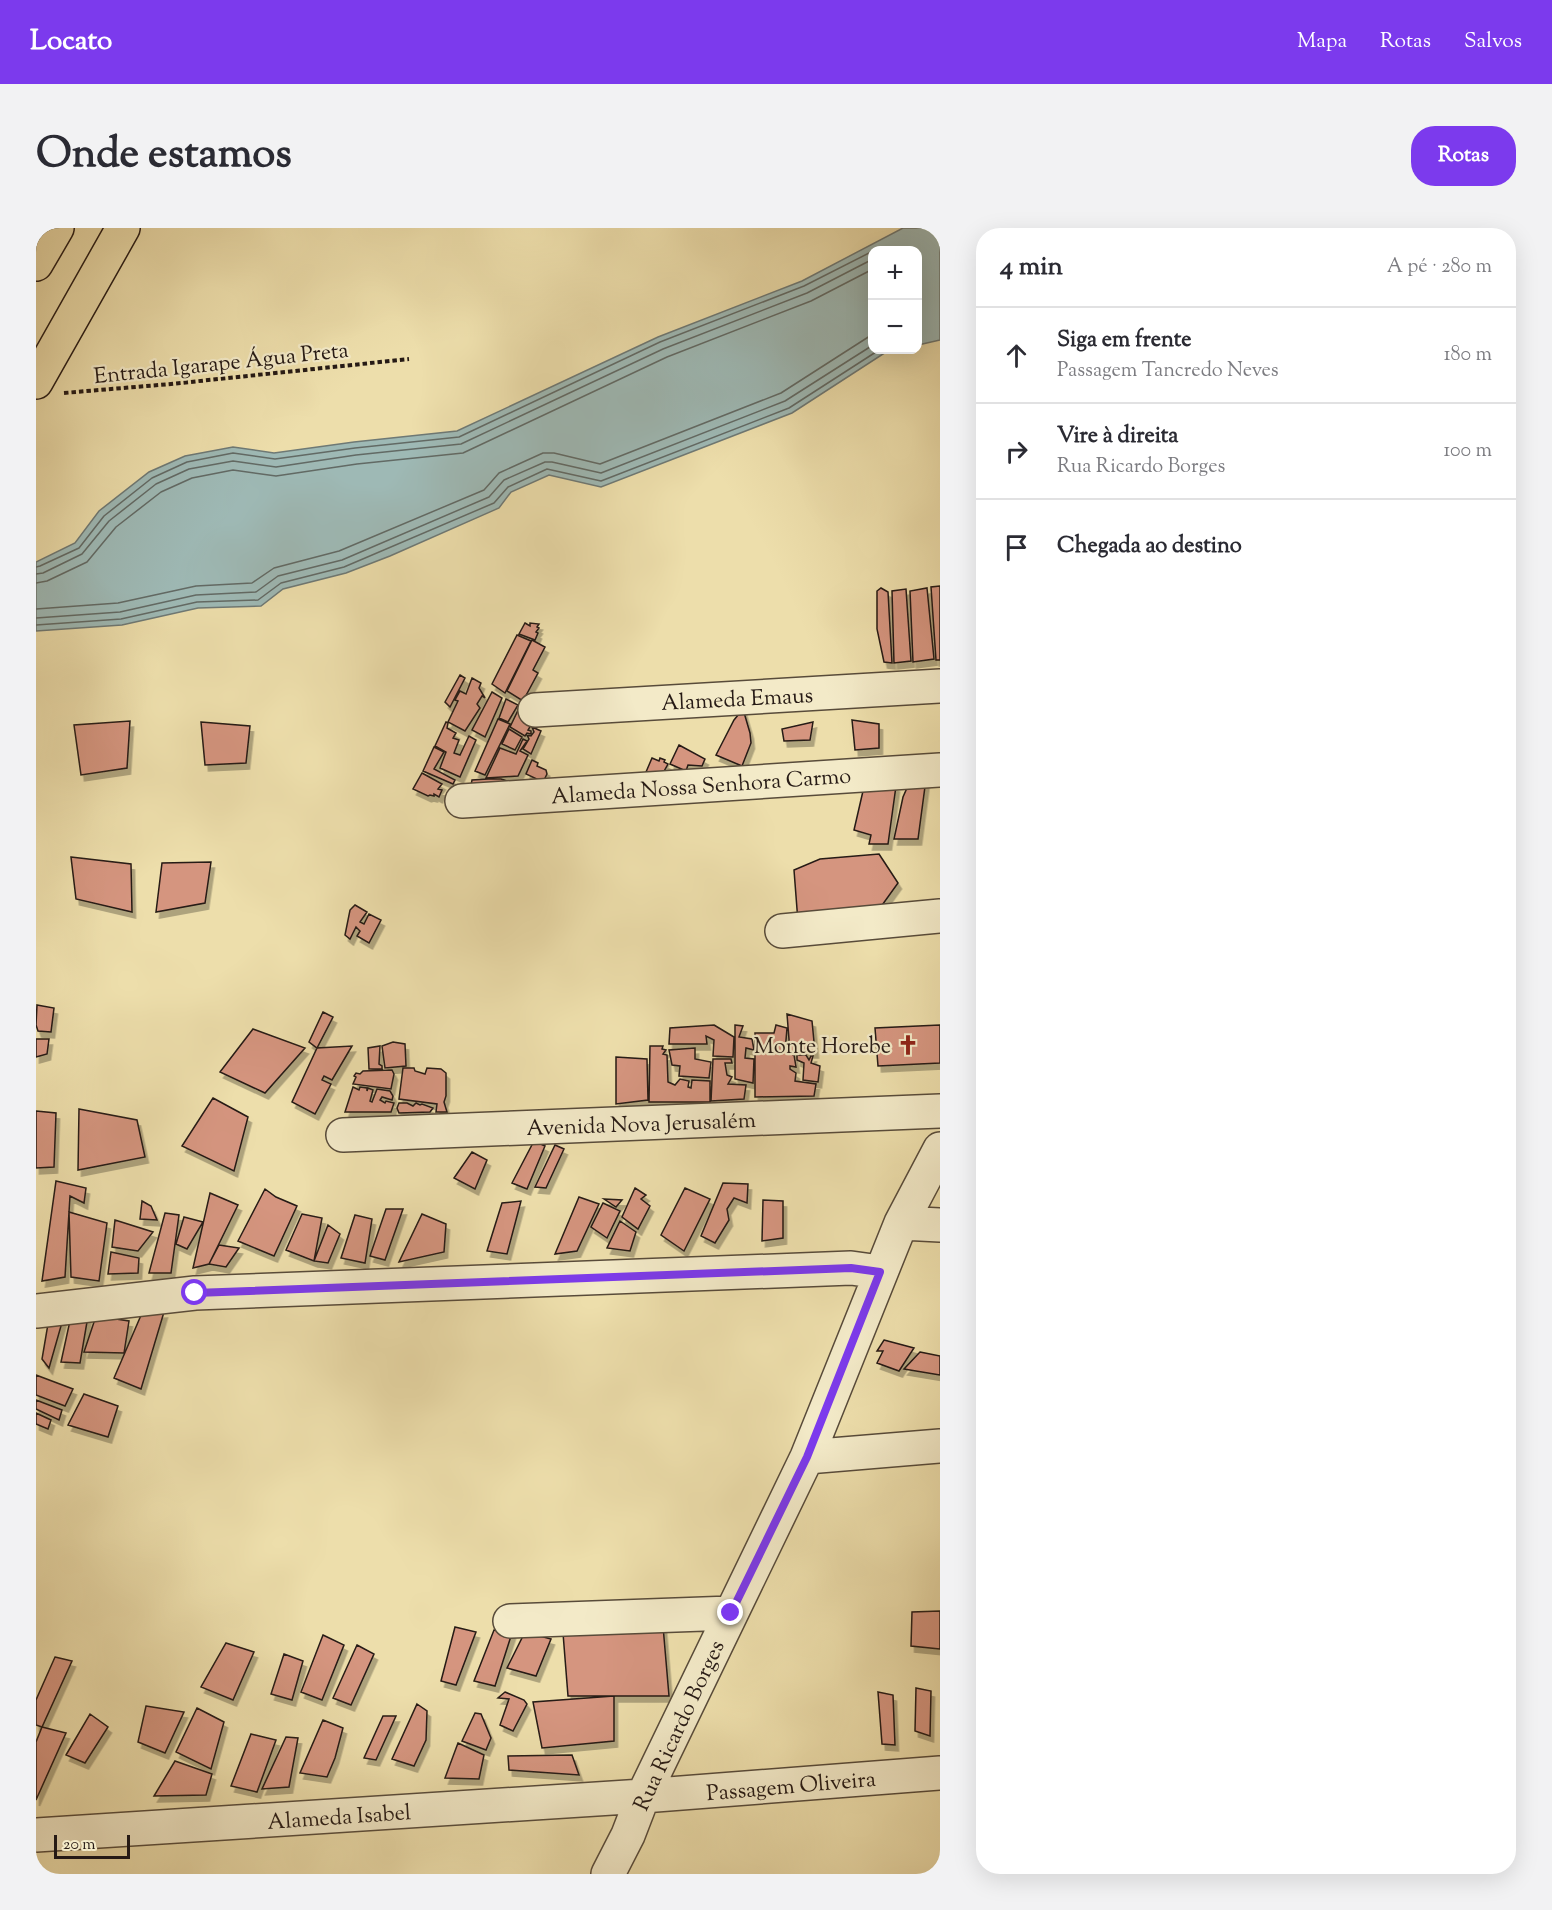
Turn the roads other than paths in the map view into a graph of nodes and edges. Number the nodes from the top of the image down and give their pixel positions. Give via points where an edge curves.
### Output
1 (57, 228) edge
2 (123, 228) edge
3 (36, 264) edge
4 (47, 388) edge
5 (940, 686) edge
6 (535, 710) dead end
7 (940, 770) edge
8 (462, 801) dead end
9 (940, 916) edge
10 (782, 931) dead end
11 (940, 1111) edge
12 (343, 1135) dead end
13 (940, 1149) edge
14 (901, 1223) junction
15 (940, 1225) edge
16 (880, 1272) junction
17 (36, 1311) edge
18 (940, 1446) edge
19 (807, 1457) junction
20 (731, 1613) junction
21 (510, 1621) dead end
22 (940, 1773) edge
23 (643, 1796) junction
24 (36, 1835) edge
25 (608, 1874) edge

1 - 3 main road
2 - 4 main road
5 - 6 street, Alameda Emaus
7 - 8 street, Alameda Nossa Senhora Carmo
9 - 10 street
11 - 12 street, Avenida Nova Jerusalém
13 - 14 street, Rua Ricardo Borges
14 - 15 street
14 - 16 street, Rua Ricardo Borges
16 - 17 street via 851,1268 195,1293
16 - 19 street, Rua Ricardo Borges
18 - 19 street
19 - 20 street, Rua Ricardo Borges
20 - 21 street
20 - 23 street, Rua Ricardo Borges
22 - 23 street, Passagem Oliveira
23 - 24 street, Alameda Isabel
23 - 25 street, Rua Ricardo Borges

